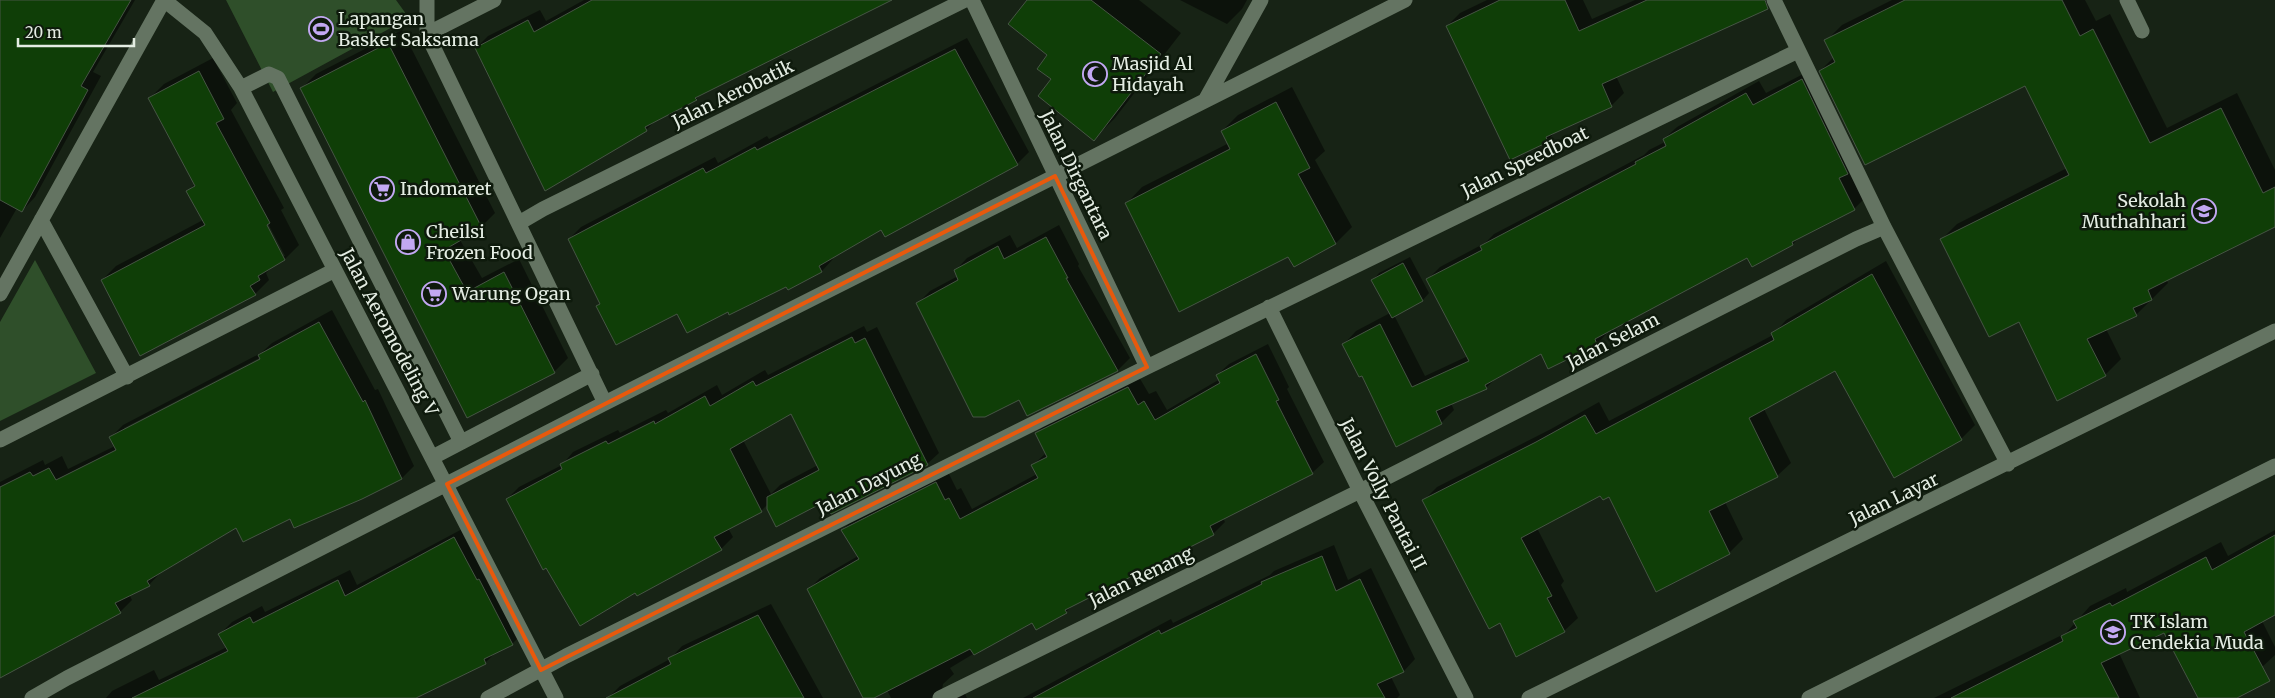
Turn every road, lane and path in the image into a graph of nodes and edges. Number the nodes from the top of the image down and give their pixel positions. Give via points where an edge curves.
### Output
1 (164, 0) edge
2 (427, 0) edge
3 (494, 0) edge
4 (964, 0) edge
5 (972, 0) edge
6 (1261, 0) edge
7 (1405, 0) edge
8 (1774, 0) edge
9 (2126, 0) edge
10 (2142, 31) dead end
11 (428, 34) junction
12 (1798, 51) junction
13 (241, 88) junction
14 (1206, 99) junction
15 (1055, 176) junction
16 (41, 220) junction
17 (520, 223) junction
18 (1884, 227) junction
19 (335, 270) junction
20 (0, 294) edge
21 (1269, 307) junction
22 (2275, 331) edge
23 (1147, 366) junction
24 (592, 374) junction
25 (127, 377) junction
26 (605, 402) junction
27 (0, 440) edge
28 (462, 442) junction
29 (433, 457) junction
30 (2008, 464) junction
31 (2275, 466) edge
32 (447, 484) junction
33 (1360, 491) junction
34 (541, 670) junction
35 (32, 698) edge
36 (488, 698) edge
37 (556, 698) edge
38 (940, 698) edge
39 (1466, 698) edge
40 (1529, 698) edge
41 (1809, 698) edge

1 - 13 street, Jalan Aeromodeling V via 205,33
1 - 16 street
2 - 11 street
3 - 11 street
4 - 17 street, Jalan Aerobatik
5 - 15 street, Jalan Dirgantara
6 - 14 street
7 - 14 street
8 - 12 street
9 - 10 street
11 - 17 street
12 - 18 street
12 - 21 street, Jalan Speedboat
13 - 19 street, Jalan Aeromodeling V
13 - 28 street via 269,74 278,78
14 - 15 street
15 - 23 street, Jalan Dirgantara
15 - 26 street
16 - 20 street
16 - 25 street
17 - 24 street
18 - 30 street
18 - 33 street, Jalan Selam
19 - 25 street
19 - 29 street, Jalan Aeromodeling V
21 - 23 street, Jalan Dayung
21 - 33 street, Jalan Volly Pantai II
22 - 30 street, Jalan Layar
23 - 34 street, Jalan Dayung
24 - 26 street
24 - 28 street
25 - 27 street
26 - 32 street
28 - 29 street
29 - 32 street, Jalan Aeromodeling V
30 - 40 street, Jalan Layar
31 - 41 street
32 - 34 street, Jalan Aeromodeling V
32 - 35 street
33 - 38 street, Jalan Renang
33 - 39 street, Jalan Volly Pantai II
34 - 36 street, Jalan Dayung
34 - 37 street, Jalan Aeromodeling V

